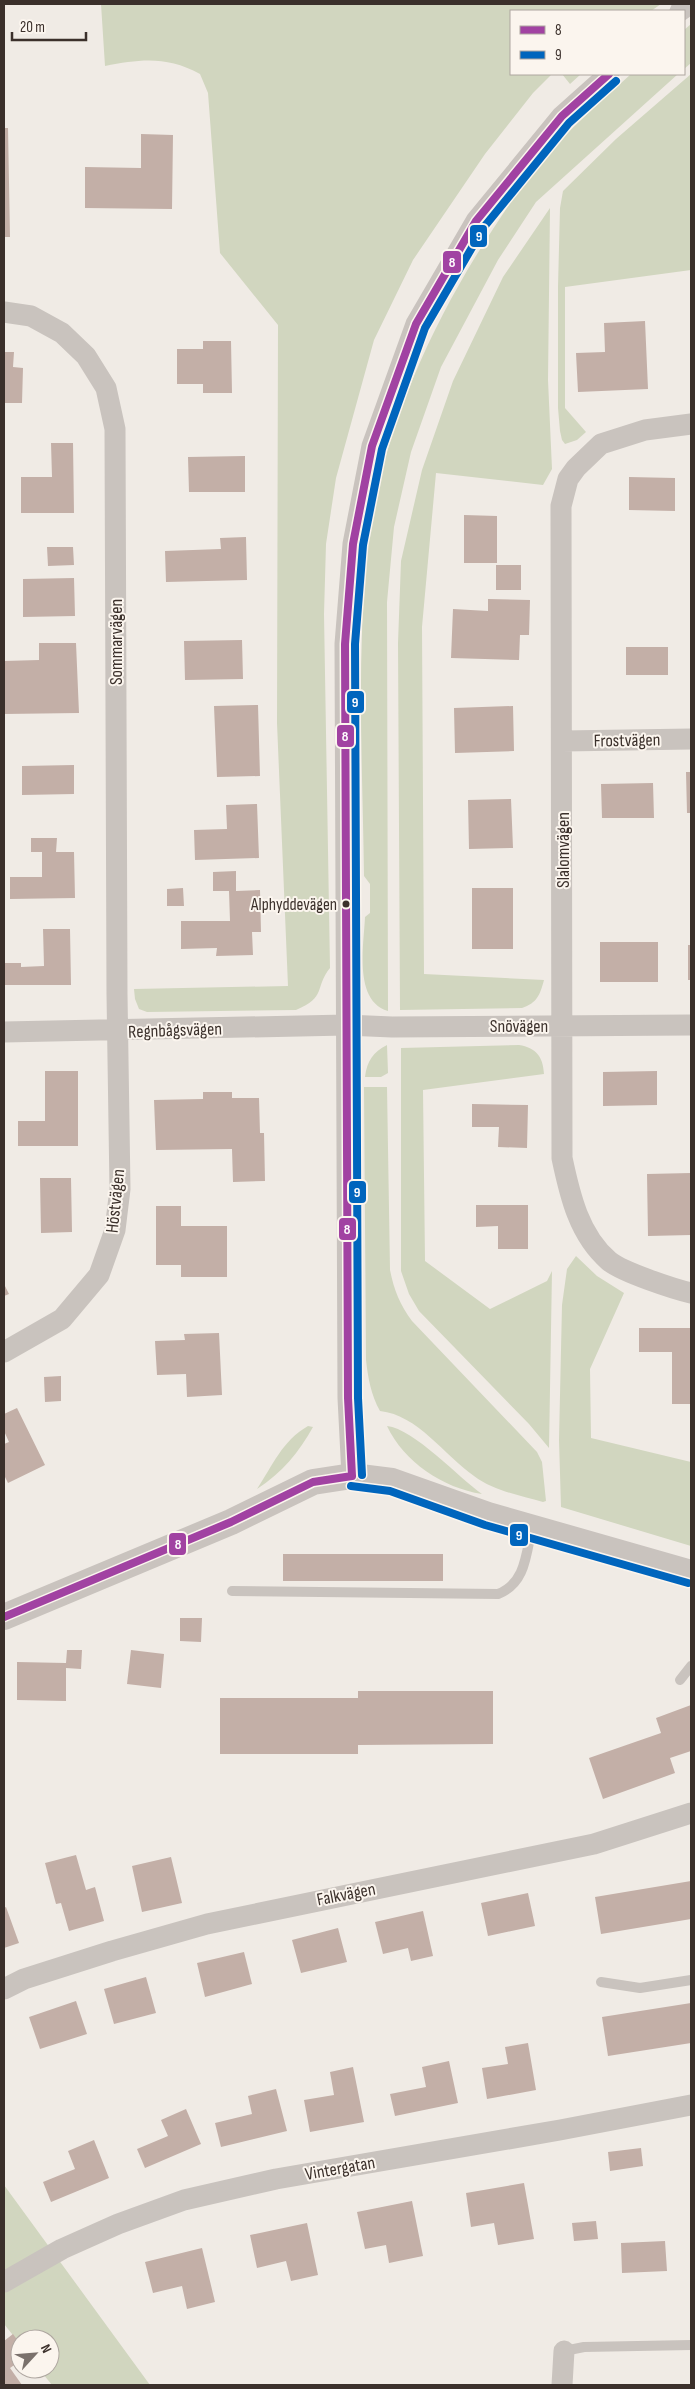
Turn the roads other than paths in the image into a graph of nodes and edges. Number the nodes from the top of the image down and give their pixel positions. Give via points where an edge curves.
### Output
1 (607, 75) edge
2 (4, 312) edge
3 (691, 424) edge
4 (691, 739) edge
5 (563, 741) junction
6 (691, 1024) edge
7 (346, 1025) junction
8 (564, 1026) junction
9 (117, 1031) junction
10 (4, 1032) edge
11 (691, 1293) edge
12 (4, 1352) edge
13 (352, 1476) junction
14 (532, 1526) junction
15 (691, 1573) edge
16 (232, 1591) dead end
17 (4, 1617) edge
18 (691, 1666) edge
19 (680, 1680) dead end
20 (691, 1813) edge
21 (691, 1980) edge
22 (602, 1982) dead end
23 (4, 1989) edge
24 (691, 2104) edge
25 (4, 2282) edge
26 (691, 2345) edge
27 (564, 2351) joint
28 (562, 2385) edge

1 - 7 street via 562,116 476,220 416,324 372,446 352,544 345,644
2 - 9 street, Sommarvägen via 31,316 62,332 86,356 106,388 114,429
3 - 5 street, Slalomvägen via 645,430 601,444 568,479 561,506
4 - 5 street, Frostvägen
5 - 8 street, Slalomvägen
6 - 8 street, Snövägen
7 - 8 street, Snövägen
7 - 9 street, Regnbågsvägen
7 - 13 street via 348,1398
8 - 11 street, Slalomvägen via 562,1158 571,1203 588,1237 610,1262 668,1287
9 - 10 street, Regnbågsvägen
9 - 12 street, Höstvägen via 120,1189 112,1239 99,1275 62,1319
13 - 14 street via 392,1481 488,1515
13 - 17 street via 313,1482 231,1522
14 - 15 street
14 - 16 lane via 520,1578 510,1589 498,1594
18 - 19 lane
20 - 23 street, Falkvägen via 594,1844 207,1924 112,1951
21 - 22 lane via 640,1988
24 - 25 street, Vintergatan via 276,2179 184,2200 110,2227 62,2249
26 - 27 lane via 584,2347
27 - 28 street

